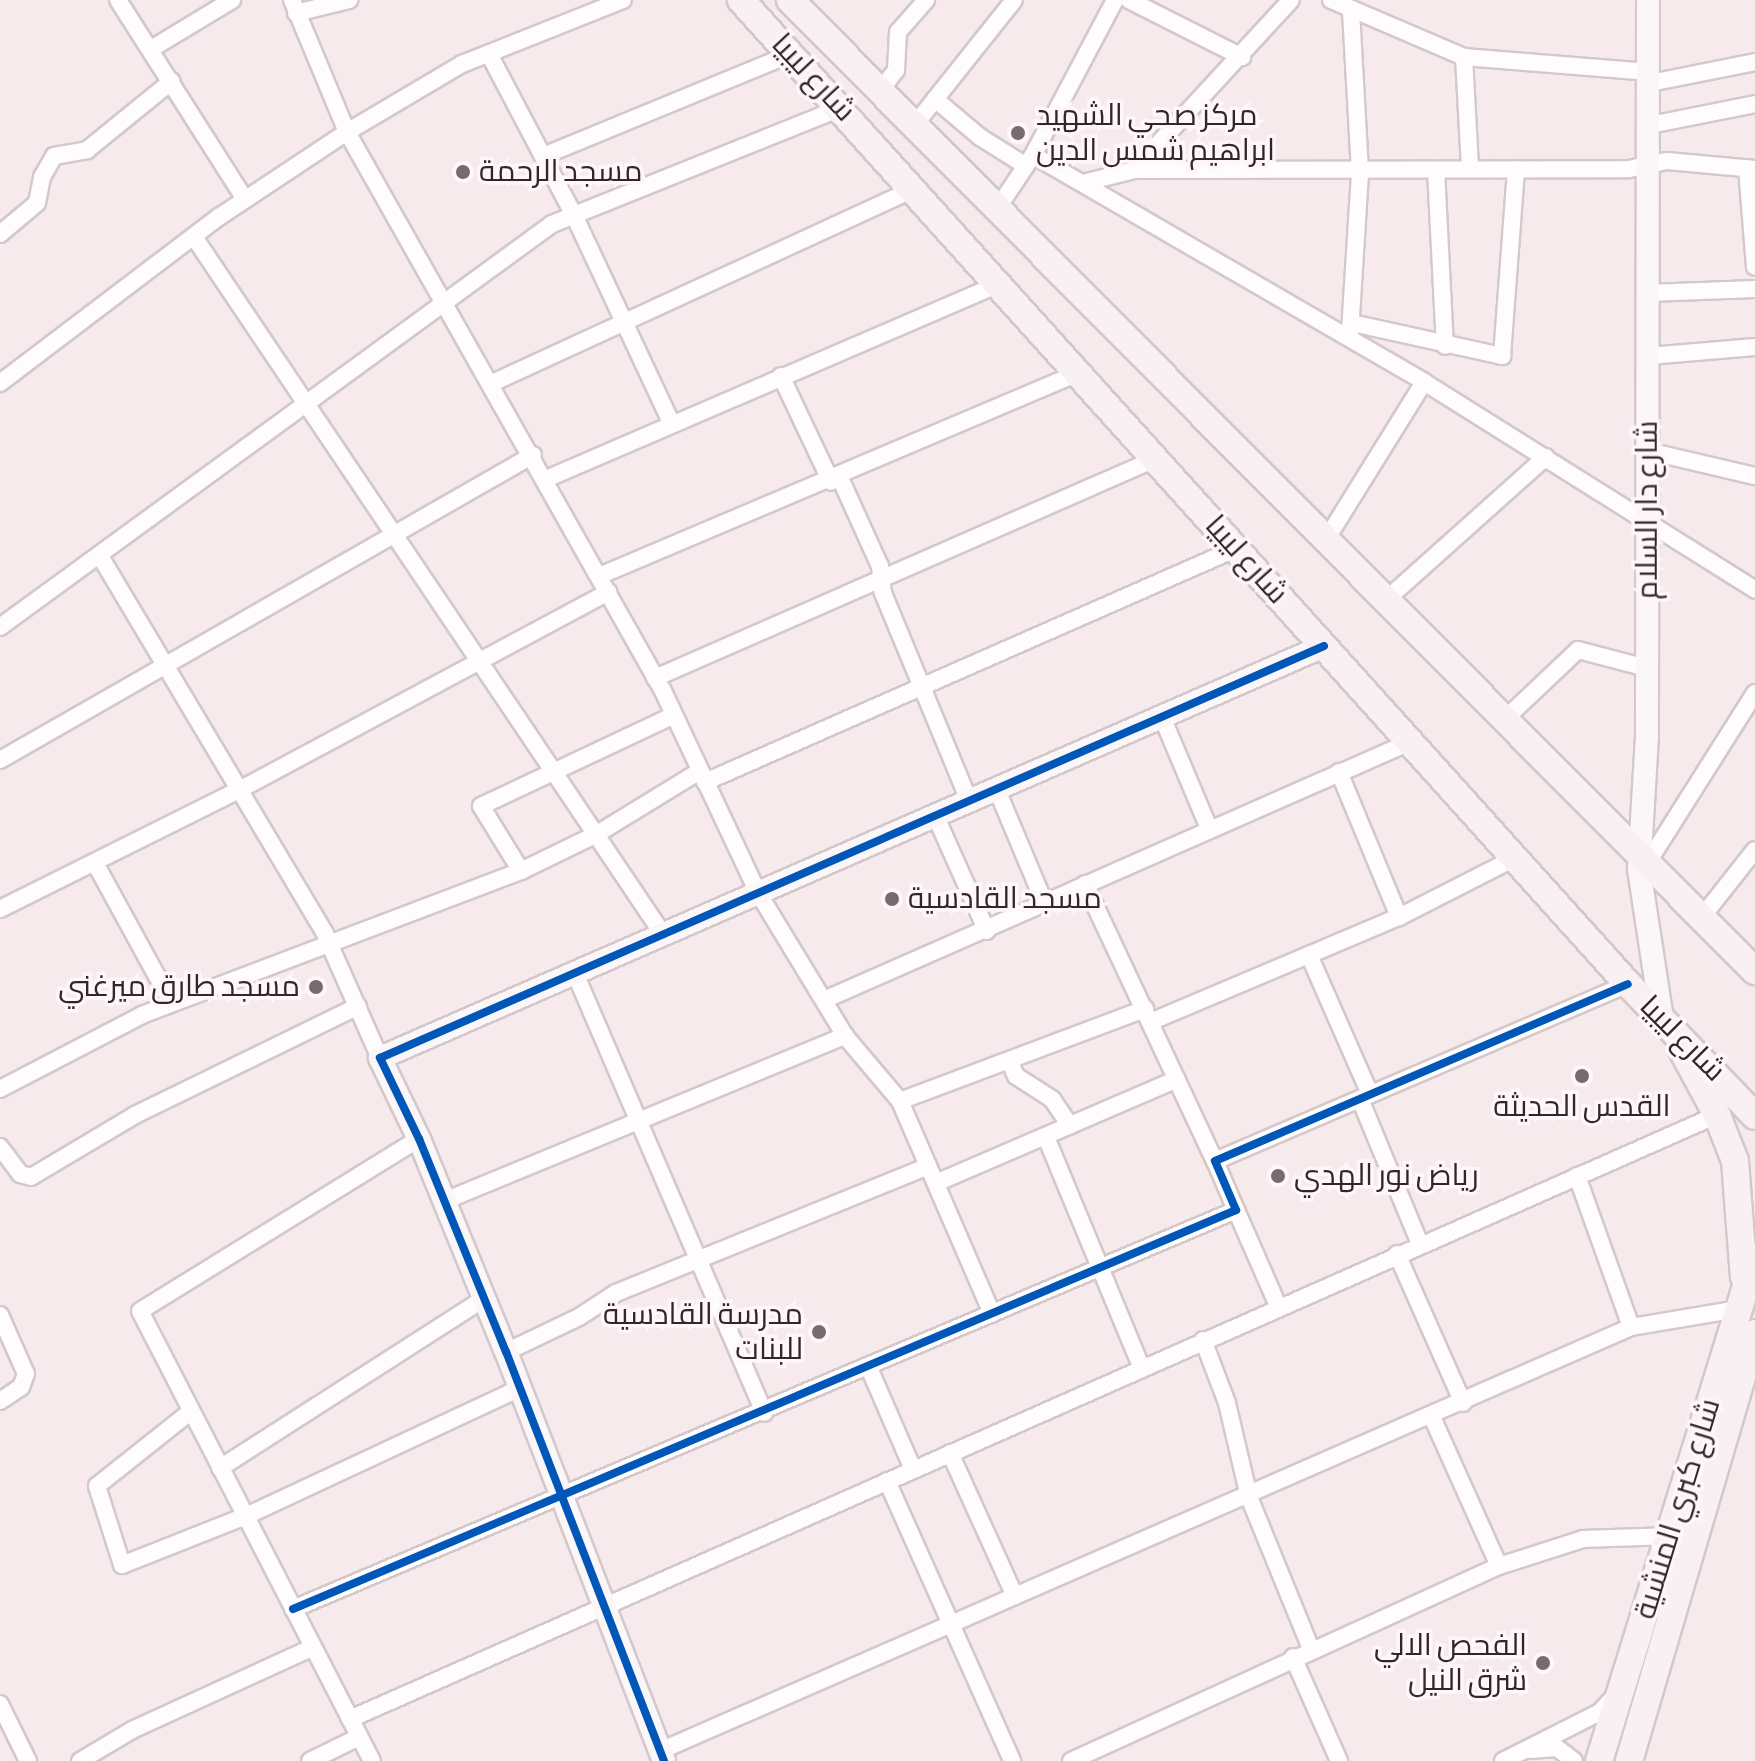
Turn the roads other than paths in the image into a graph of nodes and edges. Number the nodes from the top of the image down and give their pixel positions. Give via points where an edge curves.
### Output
1 (118, 0) edge
2 (232, 0) edge
3 (349, 0) edge
4 (623, 0) edge
5 (741, 0) edge
6 (790, 0) edge
7 (926, 0) edge
8 (1014, 0) edge
9 (1115, 0) edge
10 (1129, 0) edge
11 (1291, 0) edge
12 (1331, 0) edge
13 (1648, 0) edge
14 (294, 6) edge
15 (1351, 11) junction
16 (151, 49) junction
17 (489, 54) junction
18 (791, 54) junction
19 (1242, 57) junction
20 (1464, 57) junction
21 (1755, 62) edge
22 (1649, 77) junction
23 (172, 81) junction
24 (879, 92) junction
25 (935, 99) junction
26 (1755, 104) edge
27 (841, 108) junction
28 (1650, 125) junction
29 (913, 127) junction
30 (347, 132) junction
31 (543, 156) junction
32 (1029, 160) junction
33 (1650, 164) junction
34 (1470, 169) junction
35 (1751, 169) edge
36 (1134, 170) junction
37 (1436, 170) junction
38 (1516, 170) junction
39 (1360, 172) junction
40 (1087, 182) junction
41 (914, 189) junction
42 (245, 199) junction
43 (997, 209) junction
44 (573, 213) junction
45 (0, 234) edge
46 (194, 237) junction
47 (1755, 267) edge
48 (996, 285) junction
49 (1755, 289) edge
50 (1648, 293) junction
51 (443, 305) junction
52 (624, 322) junction
53 (1351, 330) junction
54 (1445, 346) junction
55 (1755, 347) edge
56 (1649, 356) junction
57 (1078, 373) junction
58 (781, 376) junction
59 (1424, 382) junction
60 (0, 383) edge
61 (490, 384) junction
62 (309, 403) junction
63 (671, 422) junction
64 (1648, 451) junction
65 (533, 455) junction
66 (1546, 457) junction
67 (1155, 459) junction
68 (1755, 476) edge
69 (546, 479) junction
70 (835, 480) junction
71 (1646, 521) junction
72 (396, 531) junction
73 (1327, 538) junction
74 (1235, 549) junction
75 (100, 556) junction
76 (599, 576) junction
77 (881, 578) junction
78 (1755, 590) edge
79 (608, 592) junction
80 (1387, 599) junction
81 (0, 627) edge
82 (1324, 646) junction
83 (481, 662) junction
84 (163, 664) junction
85 (1647, 668) junction
86 (655, 678) junction
87 (920, 687) junction
88 (1755, 693) edge
89 (674, 715) junction
90 (1162, 717) junction
91 (1505, 719) junction
92 (1410, 742) junction
93 (0, 760) edge
94 (1339, 772) junction
95 (557, 774) junction
96 (703, 776) junction
97 (241, 789) junction
98 (997, 790) junction
99 (969, 801) junction
100 (935, 815) junction
101 (1209, 828) junction
102 (597, 834) junction
103 (1755, 850) edge
104 (1515, 858) junction
105 (1644, 858) junction
106 (95, 863) junction
107 (521, 871) junction
108 (1085, 884) junction
109 (757, 891) junction
110 (1044, 902) junction
111 (0, 909) edge
112 (1399, 917) junction
113 (1702, 917) junction
114 (987, 931) junction
115 (662, 933) junction
116 (330, 946) junction
117 (1309, 955) junction
118 (574, 971) junction
119 (1755, 971) edge
120 (1628, 984) junction
121 (824, 1000) junction
122 (171, 1002) junction
123 (358, 1006) junction
124 (1147, 1015) junction
125 (1665, 1022) junction
126 (845, 1036) junction
127 (380, 1058) junction
128 (1010, 1062) junction
129 (1177, 1079) junction
130 (0, 1089) edge
131 (1365, 1096) junction
132 (900, 1101) junction
133 (1717, 1115) junction
134 (1755, 1116) edge
135 (638, 1121) junction
136 (1070, 1126) junction
137 (1046, 1137) junction
138 (419, 1139) junction
139 (0, 1147) edge
140 (1215, 1161) junction
141 (928, 1166) junction
142 (1577, 1176) junction
143 (936, 1183) junction
144 (444, 1201) junction
145 (1236, 1210) junction
146 (1420, 1244) junction
147 (1397, 1254) junction
148 (699, 1256) junction
149 (1755, 1257) edge
150 (1100, 1268) junction
151 (1741, 1298) junction
152 (483, 1299) junction
153 (1279, 1308) junction
154 (992, 1314) junction
155 (0, 1315) edge
156 (1631, 1327) junction
157 (1755, 1333) edge
158 (1203, 1340) junction
159 (506, 1352) junction
160 (1141, 1366) junction
161 (869, 1368) junction
162 (520, 1388) junction
163 (0, 1401) edge
164 (1463, 1403) junction
165 (190, 1412) junction
166 (764, 1413) junction
167 (1432, 1417) junction
168 (950, 1453) junction
169 (220, 1468) junction
170 (913, 1469) junction
171 (887, 1481) junction
172 (563, 1495) junction
173 (1249, 1497) junction
174 (246, 1516) junction
175 (1671, 1536) junction
176 (1499, 1566) junction
177 (1015, 1596) junction
178 (607, 1606) junction
179 (293, 1609) junction
180 (950, 1625) junction
181 (313, 1647) junction
182 (1311, 1649) junction
183 (1293, 1657) junction
184 (1622, 1689) junction
185 (0, 1704) edge
186 (350, 1719) junction
187 (359, 1737) junction
188 (1529, 1750) junction
189 (662, 1756) edge
190 (28, 1761) edge
191 (80, 1761) edge
192 (310, 1761) edge
193 (372, 1761) edge
194 (1012, 1761) edge
195 (1071, 1761) edge
196 (1339, 1761) edge
197 (1503, 1761) edge
198 (1574, 1761) edge
199 (1599, 1761) edge
200 (1629, 1761) edge

1 - 16 street
2 - 16 street
3 - 14 street
4 - 17 street
5 - 18 main road, شارع ليبيا
6 - 24 main road, شارع ليبيا
7 - 24 street via 898,32 896,70
8 - 25 street
9 - 32 street
10 - 19 street
11 - 19 street
12 - 15 street
13 - 22 street, شارع دار السلام
14 - 30 street
15 - 20 street
15 - 39 street
16 - 23 street
17 - 30 street via 455,68
17 - 31 street
18 - 27 main road, شارع ليبيا
18 - 31 street
19 - 36 street
20 - 22 street
20 - 34 street
21 - 22 street
22 - 28 street, شارع دار السلام
23 - 42 street
23 - 45 street via 87,150 54,156 42,177 37,203
24 - 29 main road, شارع ليبيا
25 - 29 street
25 - 32 street via 980,137
26 - 28 street
27 - 41 main road, شارع ليبيا
27 - 44 street
28 - 33 street, شارع دار السلام
29 - 43 main road, شارع ليبيا
30 - 42 street
30 - 51 street
31 - 44 street
32 - 40 street
32 - 43 street
33 - 35 street
33 - 38 street
33 - 50 street, شارع دار السلام
34 - 37 street
34 - 38 street
35 - 47 street
36 - 39 street
36 - 40 street
37 - 39 street
37 - 54 street
38 - 54 street via 1503,354 1496,358
39 - 53 street
40 - 53 street
41 - 48 main road, شارع ليبيا
41 - 52 street
42 - 46 street
43 - 73 main road, شارع ليبيا
44 - 51 street
44 - 52 street
46 - 60 street
46 - 62 street
48 - 57 main road, شارع ليبيا
48 - 58 street
49 - 50 street
50 - 56 street, شارع دار السلام
51 - 61 street
51 - 62 street
52 - 61 street
52 - 63 street
53 - 54 street
53 - 59 street
55 - 56 street
56 - 64 street, شارع دار السلام
57 - 67 main road, شارع ليبيا
57 - 70 street
58 - 63 street
58 - 70 street
59 - 66 street
59 - 73 street
61 - 65 street
62 - 72 street
62 - 75 street
63 - 69 street
64 - 68 street
64 - 71 street, شارع دار السلام
65 - 69 street
65 - 72 street
66 - 71 street
66 - 80 street
67 - 74 main road, شارع ليبيا
67 - 77 street
69 - 76 street
70 - 76 street
70 - 77 street
71 - 78 street
71 - 85 street, شارع دار السلام
72 - 83 street
72 - 84 street
73 - 80 main road, شارع ليبيا
74 - 82 main road, شارع ليبيا
74 - 87 street
75 - 81 street
75 - 84 street
76 - 79 street
77 - 86 street
77 - 87 street
79 - 83 street
79 - 86 street
80 - 91 main road, شارع ليبيا
82 - 90 street
82 - 92 main road, شارع ليبيا
83 - 95 street
83 - 97 street
84 - 93 street
84 - 97 street
85 - 91 street via 1578,650
85 - 105 street, شارع دار السلام
86 - 89 street
87 - 96 street
87 - 99 street
88 - 105 street
89 - 95 street
89 - 96 street
90 - 98 street
90 - 101 street
91 - 105 main road, شارع ليبيا
92 - 94 street
92 - 104 main road, شارع ليبيا
94 - 101 street
94 - 112 street
95 - 102 street
95 - 107 street via 481,806
96 - 102 street
96 - 109 street
97 - 106 street
97 - 116 street
98 - 99 street
98 - 110 street
99 - 100 street
100 - 109 street
100 - 114 street
101 - 108 street
102 - 107 street
102 - 115 street
103 - 113 street
104 - 112 street
104 - 120 main road, شارع ليبيا
105 - 113 main road, شارع ليبيا
105 - 125 street, شارع دار السلام
106 - 111 street
106 - 122 street
107 - 116 street
108 - 110 street
108 - 124 street
109 - 115 street
109 - 121 street
110 - 114 street
112 - 117 street
113 - 119 main road, شارع ليبيا
114 - 121 street
115 - 118 street
116 - 122 street
116 - 123 street
117 - 124 street
117 - 131 street
118 - 127 street
118 - 135 street
120 - 125 main road, شارع ليبيا
120 - 131 street
121 - 126 street
122 - 130 street
123 - 127 street
123 - 139 street via 135,1115 31,1177 20,1174
124 - 128 street
124 - 129 street
125 - 133 main road
125 - 134 main road, شارع ليبيا
126 - 132 street
126 - 135 street
127 - 138 street
128 - 132 street
128 - 136 street via 1016,1076 1052,1099
129 - 136 street
129 - 140 street
131 - 140 street
131 - 146 street
132 - 141 street
133 - 142 street
133 - 151 main road via 1739,1180
135 - 144 street
135 - 148 street
136 - 137 street
137 - 143 street
137 - 150 street
138 - 144 street
138 - 165 street via 143,1306 140,1316
140 - 145 street
141 - 143 street
141 - 148 street via 829,1210
142 - 146 street
142 - 156 street
143 - 154 street
144 - 152 street
145 - 150 street
145 - 153 street
146 - 147 street
147 - 153 street
147 - 164 street
148 - 159 street
148 - 166 street
149 - 151 main road, شارع كبري المنشية
150 - 154 street
150 - 160 street
151 - 156 street
151 - 175 main road, شارع كبري المنشية
152 - 159 street
152 - 169 street
153 - 158 street
154 - 161 street
155 - 163 street via 26,1374 21,1387
156 - 164 street
157 - 200 main road, شارع كبري المنشية
158 - 160 street
158 - 173 street via 1230,1413
159 - 162 street
160 - 168 street
161 - 166 street
161 - 170 street
162 - 172 street
162 - 174 street
164 - 167 street
165 - 169 street
165 - 174 street via 97,1486 120,1562 133,1563
166 - 172 street
167 - 173 street
167 - 176 street
168 - 170 street
168 - 177 street
169 - 174 street
170 - 171 street
171 - 178 street
171 - 180 street
172 - 178 street
172 - 179 street
173 - 177 street
173 - 182 street
174 - 179 street
175 - 176 street via 1583,1539
175 - 184 main road, شارع كبري المنشية
176 - 182 street
177 - 180 street
178 - 186 street
178 - 189 street
179 - 181 street
180 - 189 street
180 - 194 street
181 - 186 street
181 - 191 street via 132,1730
182 - 183 street
183 - 195 street
183 - 196 street
184 - 188 street via 1600,1712
184 - 199 main road, شارع كبري المنشية
185 - 190 street
186 - 187 street
187 - 192 street
187 - 193 street
188 - 197 street
188 - 198 street via 1557,1748

